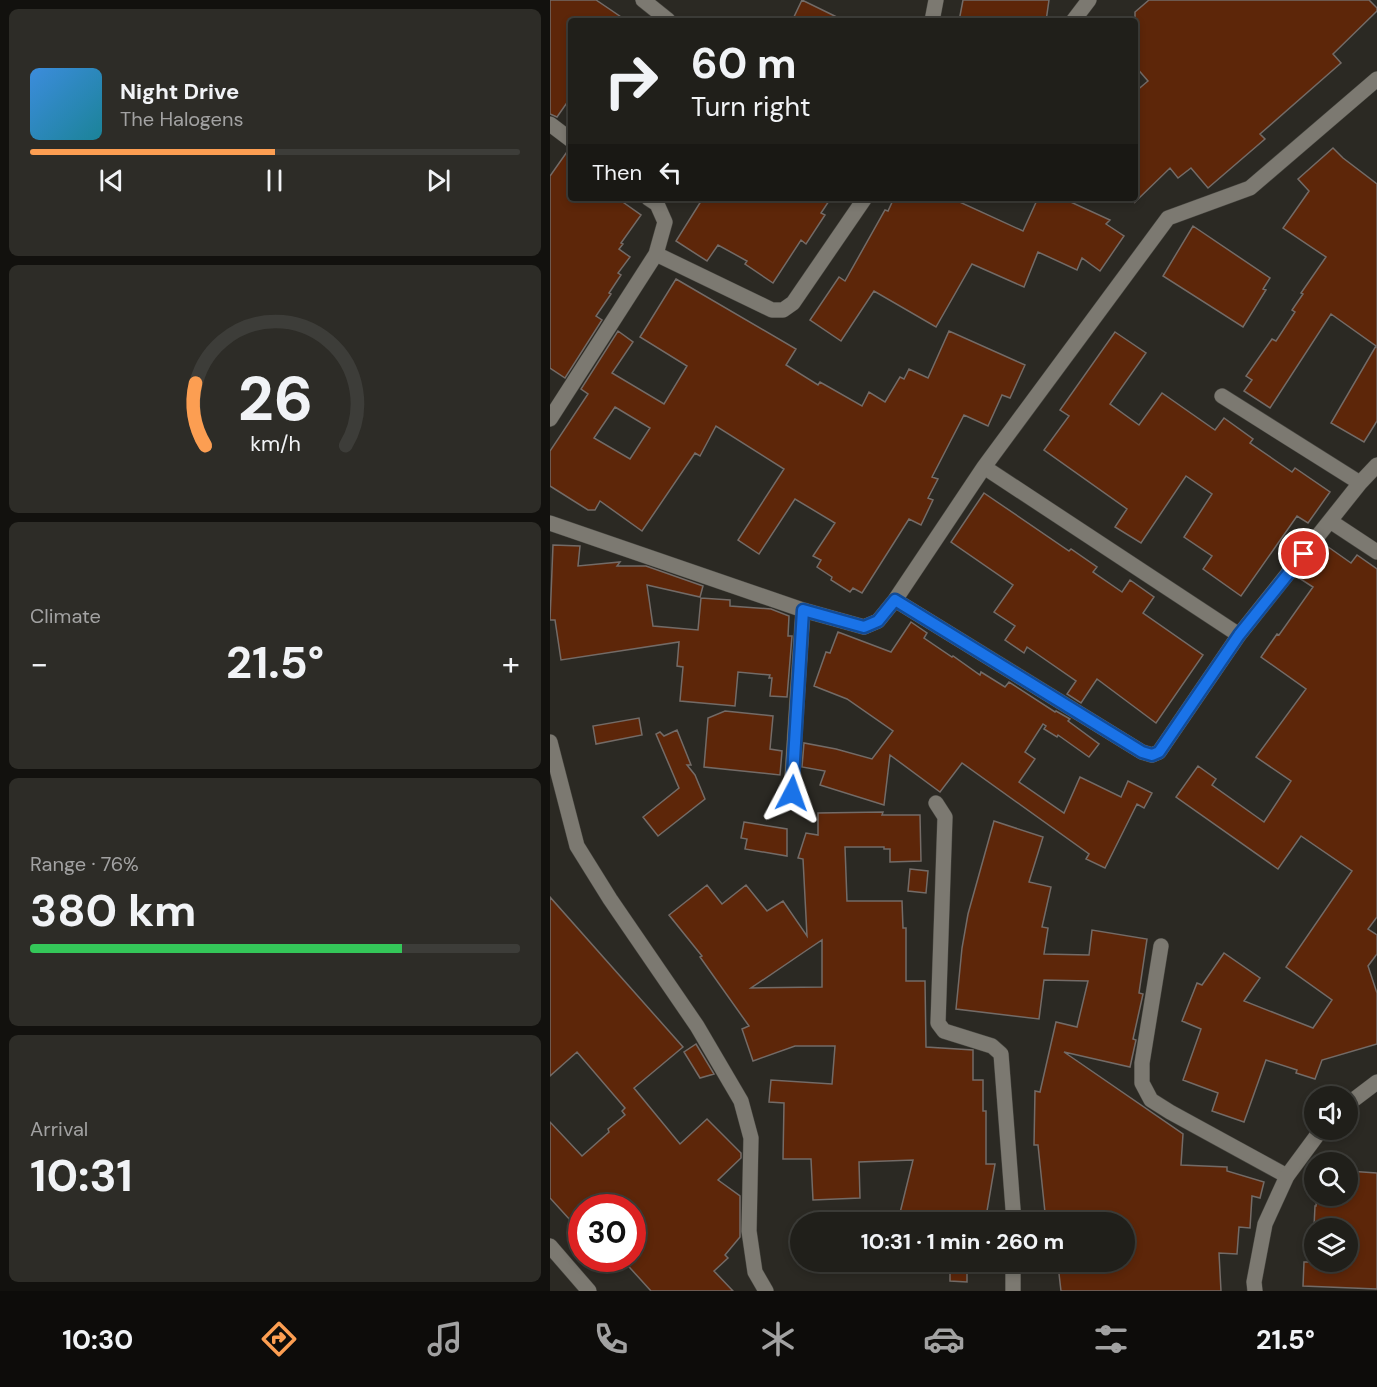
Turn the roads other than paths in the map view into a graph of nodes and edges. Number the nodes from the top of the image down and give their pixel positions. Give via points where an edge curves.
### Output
1 (643, 0) edge
2 (936, 0) edge
3 (1089, 0) edge
4 (666, 18) edge
5 (933, 18) edge
6 (1075, 18) edge
7 (1376, 79) edge
8 (550, 124) edge
9 (568, 138) edge
10 (652, 201) edge
11 (863, 201) edge
12 (656, 254) junction
13 (1222, 396) dead end
14 (550, 419) edge
15 (1376, 465) edge
16 (984, 467) junction
17 (1360, 483) junction
18 (1330, 521) junction
19 (550, 523) edge
20 (1376, 552) edge
21 (895, 600) junction
22 (803, 610) junction
23 (1239, 635) junction
24 (550, 742) edge
25 (792, 793) dead end
26 (936, 803) dead end
27 (1161, 946) dead end
28 (1376, 1082) edge
29 (1358, 1096) edge
30 (1314, 1140) edge
31 (1287, 1176) junction
32 (1013, 1212) edge
33 (550, 1246) edge
34 (1013, 1272) edge
35 (589, 1291) edge
36 (766, 1291) edge
37 (1013, 1291) edge
38 (1255, 1291) edge

1 - 4 street
2 - 5 street
3 - 6 street
7 - 16 street via 1250,188 1168,218
8 - 9 street
10 - 12 street via 665,222
11 - 12 street via 793,303 783,310 772,310
12 - 14 street
13 - 17 street
15 - 17 street
16 - 21 street
16 - 23 street
17 - 18 street
18 - 20 street
18 - 23 street
19 - 22 street
21 - 22 street via 878,621 864,627
21 - 23 street via 1152,755 1159,752
22 - 25 street
24 - 36 street via 577,846 697,1026 741,1101 751,1138 749,1231 755,1272
26 - 32 street via 944,818 938,1023 944,1031 992,1046 1001,1054
27 - 31 street via 1142,1063 1142,1083 1151,1100
28 - 29 street
30 - 31 street
31 - 38 street via 1265,1224
33 - 35 street
34 - 37 street

